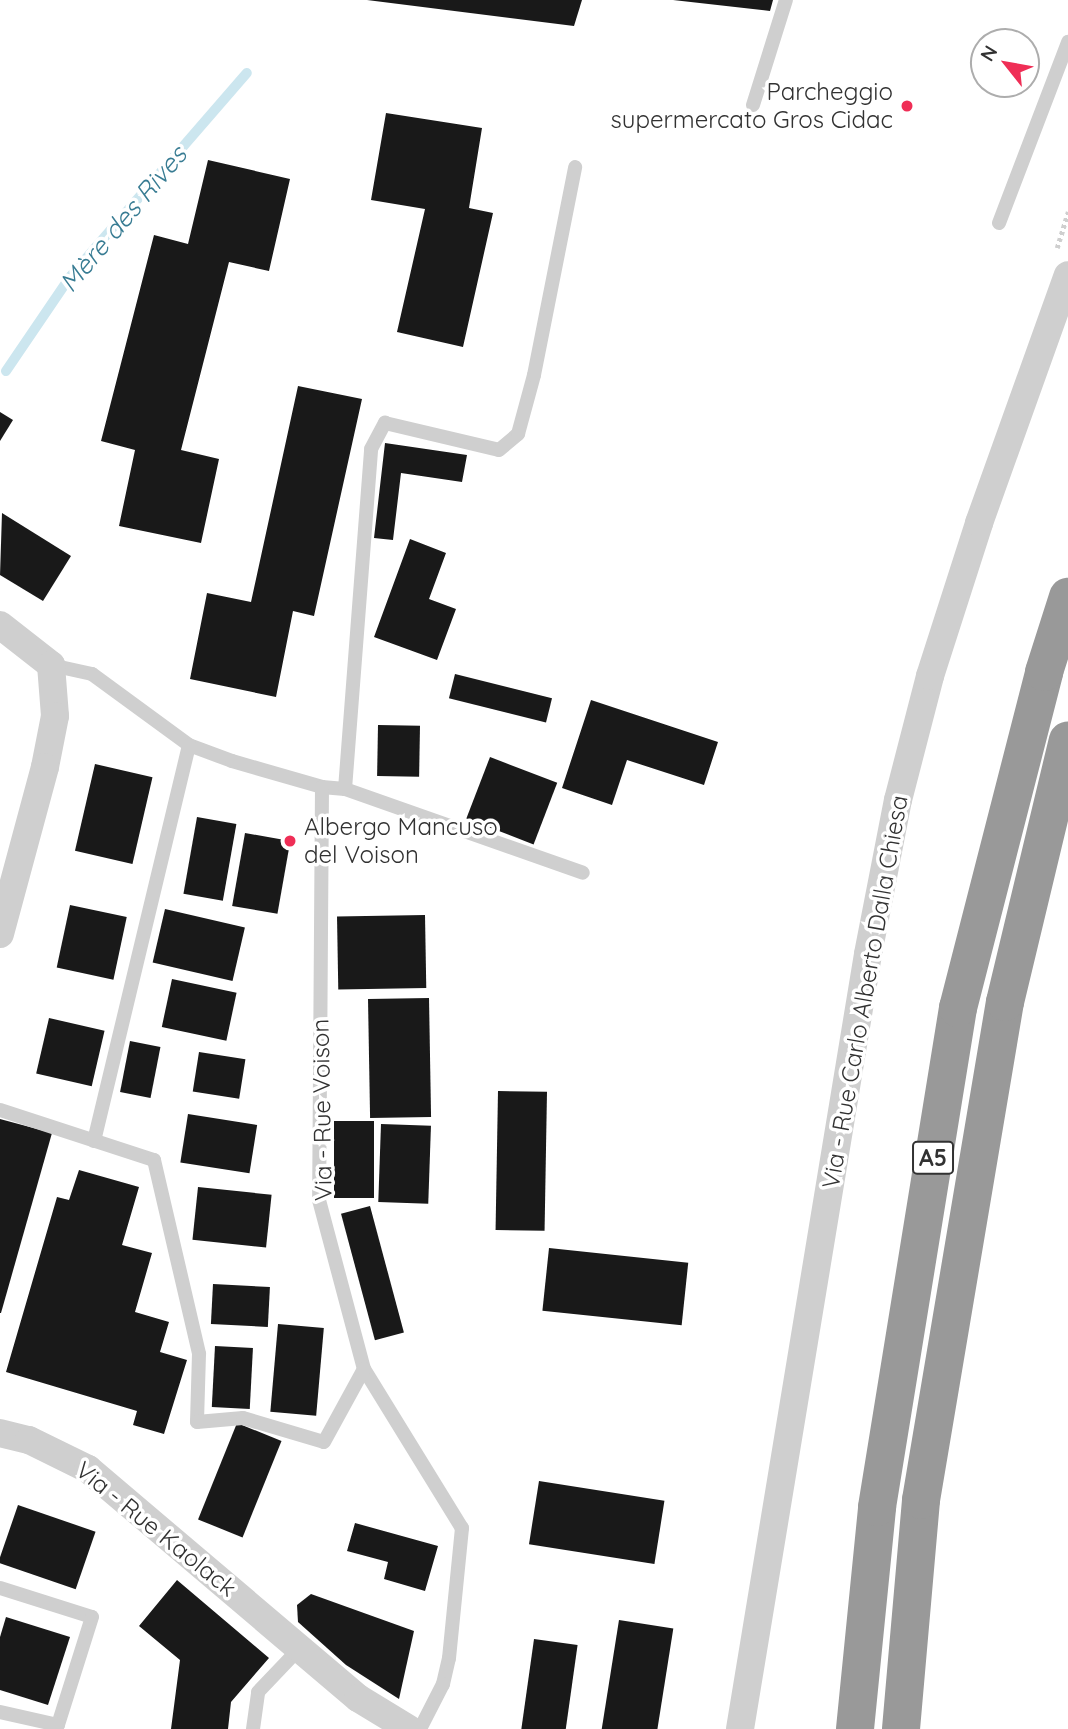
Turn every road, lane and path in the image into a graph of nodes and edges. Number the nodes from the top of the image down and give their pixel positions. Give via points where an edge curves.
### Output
1 (786, 0) edge
2 (1068, 42) edge
3 (753, 105) dead end
4 (575, 167) dead end
5 (999, 223) dead end
6 (1068, 275) edge
7 (1068, 597) edge
8 (0, 625) edge
9 (51, 664) junction
10 (1068, 740) edge
11 (189, 745) junction
12 (322, 787) junction
13 (345, 789) junction
14 (583, 873) dead end
15 (0, 934) edge
16 (0, 1110) edge
17 (94, 1141) junction
18 (364, 1369) junction
19 (0, 1433) edge
20 (0, 1588) edge
21 (299, 1649) junction
22 (0, 1712) edge
23 (253, 1729) edge
24 (409, 1729) edge
25 (420, 1729) edge
26 (740, 1729) edge
27 (855, 1729) edge
28 (901, 1729) edge

1 - 3 lane
2 - 5 lane
4 - 13 lane via 518,435 499,450 385,423 371,449
6 - 26 street, Via - Rue Carlo Alberto Dalla Chiesa via 979,523 930,676 898,800 868,954
7 - 27 highway, A5 via 1044,672 958,1008 877,1507
8 - 9 street
9 - 11 lane via 92,674
9 - 15 street via 55,716
10 - 28 highway, A5 via 1005,1002 921,1500
11 - 12 lane
11 - 17 lane
12 - 13 lane
12 - 18 lane, Via - Rue Voison via 319,1200
13 - 14 lane
16 - 17 lane
17 - 18 lane via 154,1160 200,1354 197,1422 243,1418 324,1442
18 - 25 lane, Via - Rue Voison via 462,1528 449,1658 443,1684
19 - 21 street, Via - Rue Kaolack via 29,1440 89,1469
20 - 22 lane via 92,1617 58,1726
21 - 23 lane via 258,1692
21 - 24 street, Via - Rue Kaolack via 358,1698

